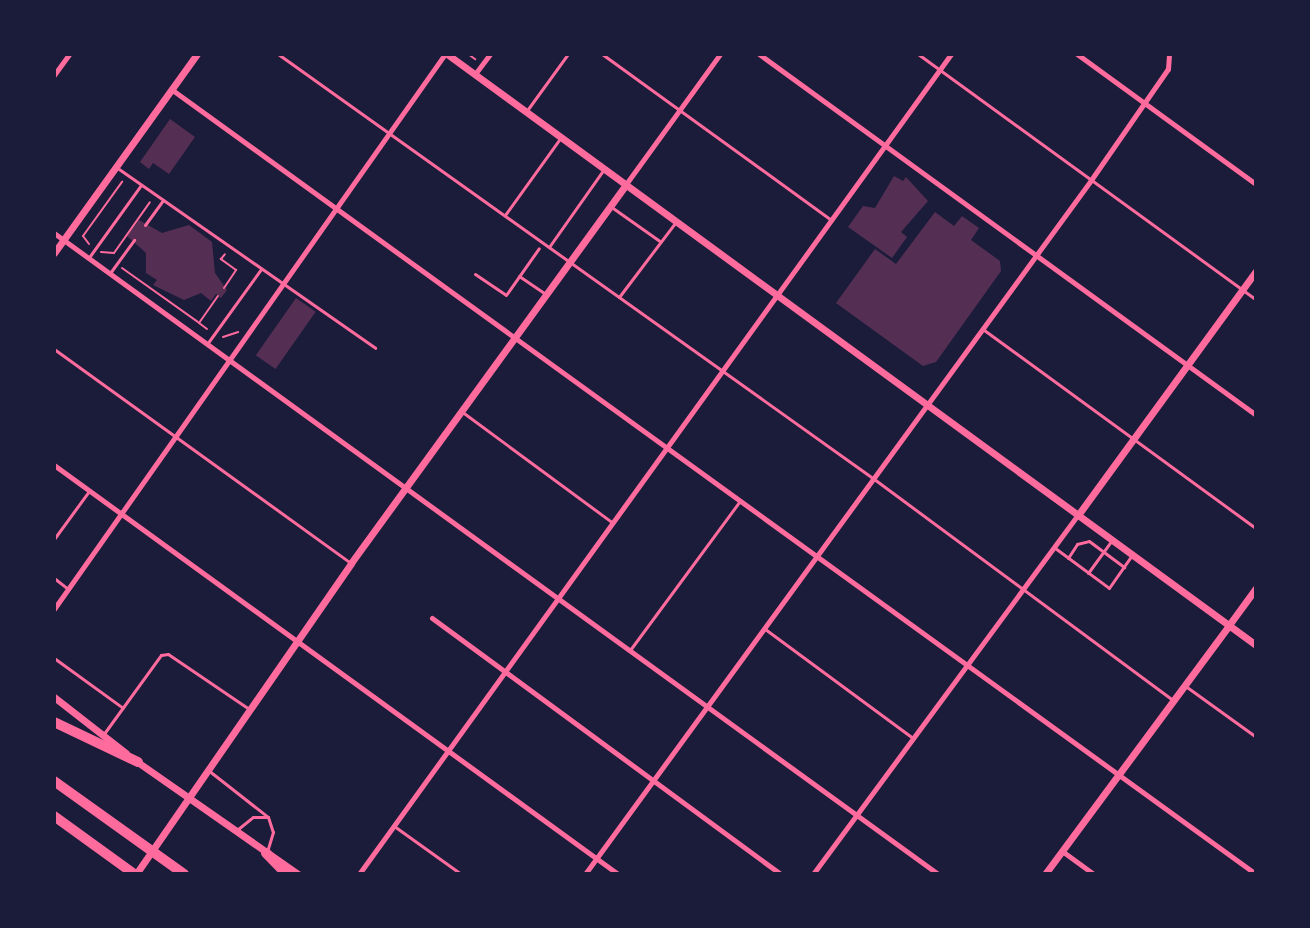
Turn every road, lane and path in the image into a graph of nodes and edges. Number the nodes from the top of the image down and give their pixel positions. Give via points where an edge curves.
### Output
1 (69, 54) edge
2 (197, 54) edge
3 (278, 54) edge
4 (446, 54) edge
5 (468, 54) edge
6 (490, 54) edge
7 (568, 54) edge
8 (602, 54) edge
9 (720, 54) edge
10 (759, 54) edge
11 (918, 54) edge
12 (951, 54) edge
13 (1077, 54) edge
14 (1169, 54) edge
15 (475, 59) dead end
16 (940, 69) junction
17 (475, 74) junction
18 (54, 75) edge
19 (171, 89) junction
20 (1144, 102) junction
21 (680, 110) junction
22 (527, 112) junction
23 (389, 133) junction
24 (561, 137) junction
25 (885, 145) junction
26 (116, 167) junction
27 (604, 169) junction
28 (1091, 180) junction
29 (626, 184) junction
30 (1256, 184) edge
31 (141, 185) junction
32 (163, 200) junction
33 (610, 206) junction
34 (336, 208) junction
35 (505, 216) junction
36 (677, 220) junction
37 (831, 220) junction
38 (145, 225) dead end
39 (54, 233) edge
40 (64, 240) junction
41 (134, 240) dead end
42 (661, 242) junction
43 (549, 247) junction
44 (539, 248) dead end
45 (227, 250) dead end
46 (54, 253) edge
47 (1037, 256) junction
48 (129, 257) dead end
49 (89, 258) junction
50 (569, 262) junction
51 (261, 269) junction
52 (1256, 271) edge
53 (110, 273) junction
54 (475, 274) dead end
55 (519, 276) junction
56 (283, 284) junction
57 (224, 288) dead end
58 (1242, 290) junction
59 (778, 293) junction
60 (546, 294) junction
61 (619, 297) junction
62 (1256, 300) edge
63 (199, 323) dead end
64 (983, 329) junction
65 (514, 337) junction
66 (207, 344) junction
67 (375, 348) dead end
68 (54, 349) edge
69 (229, 360) junction
70 (1187, 365) junction
71 (722, 370) junction
72 (928, 405) junction
73 (461, 411) junction
74 (1256, 415) edge
75 (176, 436) junction
76 (1134, 438) junction
77 (667, 448) junction
78 (54, 465) edge
79 (874, 479) junction
80 (406, 488) junction
81 (89, 491) junction
82 (740, 501) junction
83 (121, 514) junction
84 (1078, 515) junction
85 (613, 523) junction
86 (1256, 528) edge
87 (54, 539) edge
88 (1112, 540) junction
89 (1055, 548) junction
90 (1103, 551) junction
91 (1132, 555) junction
92 (817, 556) junction
93 (1068, 558) junction
94 (351, 563) junction
95 (1124, 567) junction
96 (1088, 573) junction
97 (54, 578) edge
98 (1024, 588) junction
99 (1256, 588) edge
100 (68, 589) junction
101 (558, 598) junction
102 (54, 609) edge
103 (432, 618) dead end
104 (1229, 625) junction
105 (764, 629) junction
106 (297, 642) junction
107 (1256, 645) edge
108 (630, 650) junction
109 (54, 658) edge
110 (967, 665) junction
111 (505, 671) junction
112 (1184, 685) junction
113 (54, 697) edge
114 (1173, 700) junction
115 (708, 707) junction
116 (123, 708) junction
117 (250, 710) junction
118 (54, 722) edge
119 (103, 735) junction
120 (1256, 737) edge
121 (913, 738) junction
122 (448, 751) junction
123 (138, 762) junction
124 (208, 770) junction
125 (1117, 774) junction
126 (653, 780) junction
127 (54, 781) edge
128 (188, 799) junction
129 (857, 815) junction
130 (54, 816) edge
131 (268, 817) junction
132 (394, 826) junction
133 (236, 832) junction
134 (1062, 851) junction
135 (266, 853) junction
136 (596, 858) junction
137 (181, 872) edge
138 (933, 873) edge
139 (135, 874) edge
140 (286, 874) edge
141 (298, 874) edge
142 (359, 874) edge
143 (461, 874) edge
144 (585, 874) edge
145 (618, 874) edge
146 (781, 874) edge
147 (813, 874) edge
148 (1045, 874) edge
149 (1094, 874) edge
150 (1256, 874) edge

1 - 18 street
2 - 19 main road
3 - 23 lane
4 - 17 main road
4 - 23 street
5 - 15 path
6 - 17 street
7 - 22 lane
8 - 21 lane
9 - 21 street
10 - 25 street
11 - 16 lane
12 - 16 street
13 - 20 street
14 - 20 street via 1168,69
16 - 25 street
16 - 28 lane
17 - 22 main road
19 - 26 main road
19 - 34 street
20 - 28 street
20 - 30 street
21 - 29 street
21 - 37 lane
22 - 24 main road
23 - 34 street
23 - 35 lane
24 - 27 main road
24 - 35 lane
25 - 37 street
25 - 47 street
26 - 31 lane
26 - 40 main road
27 - 29 main road
27 - 43 lane
28 - 47 street
28 - 58 lane
29 - 33 main road
29 - 36 main road
31 - 32 lane
31 - 49 lane
32 - 38 lane
32 - 51 lane
33 - 42 lane
33 - 50 main road
34 - 56 street
34 - 65 street
35 - 43 lane
36 - 42 lane
36 - 59 main road
37 - 59 street
39 - 40 street
40 - 46 main road
40 - 49 street
41 - 53 lane
42 - 61 lane
43 - 50 lane
44 - 55 lane
45 - 57 path via 221,259 236,270
47 - 64 street
47 - 70 street
48 - 63 path via 122,268
49 - 53 street
50 - 60 main road
50 - 61 lane
51 - 56 lane
51 - 66 lane
52 - 58 main road
53 - 66 street
54 - 55 lane via 506,295
55 - 60 lane
56 - 67 lane
56 - 69 street
58 - 62 lane
58 - 70 main road
59 - 71 street
59 - 72 main road
60 - 65 main road
61 - 71 lane
64 - 72 street
64 - 76 lane
65 - 73 main road
65 - 77 street
66 - 69 street
68 - 75 lane
69 - 75 street
69 - 80 street
70 - 74 street
70 - 76 main road
71 - 77 street
71 - 79 lane
72 - 79 street
72 - 84 main road
73 - 80 main road
73 - 85 lane
75 - 83 street
75 - 94 lane
76 - 84 main road
76 - 86 lane
77 - 82 street
77 - 85 street
78 - 81 street
79 - 92 street
79 - 98 lane
80 - 94 main road
80 - 101 street
81 - 83 street
81 - 87 lane
82 - 92 street
82 - 108 lane
83 - 100 street
83 - 106 street
84 - 88 main road
84 - 89 street
85 - 101 street
88 - 90 lane
88 - 91 main road
89 - 93 lane
89 - 98 street
90 - 93 lane via 1089,541 1077,544
90 - 95 lane
90 - 96 lane
91 - 95 lane
91 - 104 main road
92 - 105 street
92 - 110 street
93 - 96 lane
94 - 106 main road
95 - 96 lane via 1109,588
97 - 100 lane
98 - 110 street
98 - 114 lane
99 - 104 main road
100 - 102 street
101 - 108 street
101 - 111 street
103 - 111 street
104 - 107 main road
104 - 112 main road
105 - 115 street
105 - 121 lane
106 - 117 main road
106 - 122 street
108 - 115 street
109 - 116 lane
110 - 121 street
110 - 125 street
111 - 122 street
111 - 126 street
112 - 114 main road
112 - 120 lane
113 - 119 main road
114 - 125 main road
115 - 126 street
115 - 129 street
116 - 117 lane via 161,655 168,654
116 - 119 lane
117 - 124 main road
118 - 123 highway
119 - 123 main road
121 - 129 street
122 - 132 street
122 - 136 street
123 - 128 main road
124 - 128 main road
124 - 131 lane
125 - 134 main road
125 - 150 street
126 - 136 street
126 - 146 street
127 - 137 highway
128 - 133 main road
128 - 139 main road
129 - 138 street
129 - 147 street
130 - 139 highway
131 - 133 lane via 253,817
131 - 135 lane via 273,832
132 - 142 street
132 - 143 lane
133 - 135 main road
134 - 148 main road
134 - 149 street
135 - 140 highway
135 - 141 main road
136 - 144 street
136 - 145 street

